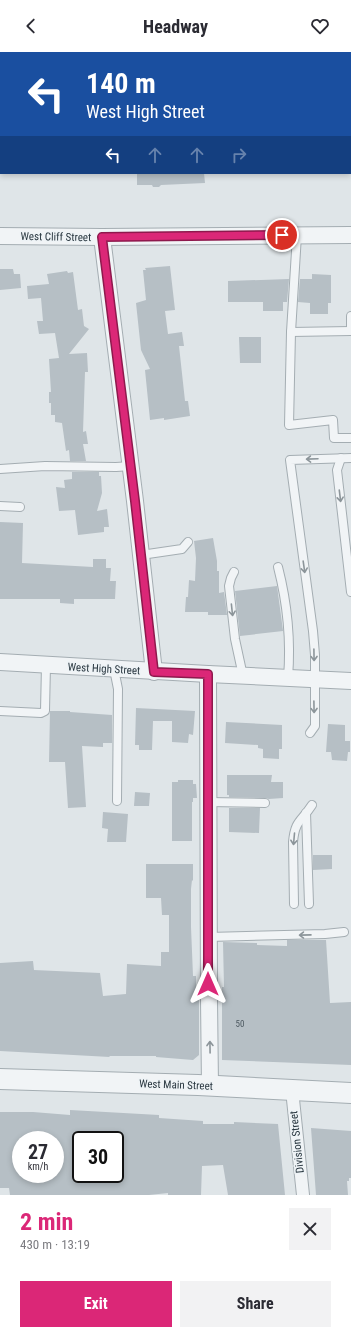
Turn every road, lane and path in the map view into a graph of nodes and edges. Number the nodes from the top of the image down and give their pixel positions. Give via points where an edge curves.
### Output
1 (297, 235) junction
2 (351, 235) edge
3 (0, 236) edge
4 (102, 237) junction
5 (351, 316) edge
6 (351, 331) edge
7 (291, 332) junction
8 (351, 438) edge
9 (341, 458) junction
10 (351, 458) edge
11 (131, 466) junction
12 (0, 469) edge
13 (0, 506) edge
14 (20, 507) dead end
15 (188, 542) dead end
16 (141, 555) junction
17 (278, 567) dead end
18 (234, 572) dead end
19 (351, 592) edge
20 (0, 662) edge
21 (46, 665) junction
22 (114, 669) junction
23 (154, 672) junction
24 (208, 674) junction
25 (244, 676) junction
26 (288, 678) junction
27 (314, 679) junction
28 (351, 681) edge
29 (0, 711) edge
30 (310, 732) dead end
31 (117, 801) dead end
32 (208, 802) junction
33 (265, 803) dead end
34 (312, 806) dead end
35 (306, 813) junction
36 (294, 904) dead end
37 (309, 904) dead end
38 (344, 932) dead end
39 (208, 937) junction
40 (0, 1079) edge
41 (210, 1086) junction
42 (292, 1090) junction
43 (351, 1093) edge
44 (303, 1195) edge

1 - 2 street, West Cliff Street
1 - 4 street, West Cliff Street
1 - 7 lane
3 - 4 street, West Cliff Street
4 - 11 street
5 - 6 lane
6 - 7 lane
7 - 8 lane via 289,425 333,420 334,438
9 - 10 lane
9 -> 19 lane via 337,470
9 -> 27 lane via 290,460 313,632
11 - 12 lane
11 - 16 street
13 - 14 lane
15 - 16 lane via 182,549
16 - 23 street
17 - 26 lane via 283,587 290,654
18 -> 25 lane via 229,586 235,639
20 - 21 street, West High Street
21 - 22 street, West High Street
21 - 29 lane via 45,711
22 - 23 street, West High Street
22 - 31 lane via 118,689
23 - 24 street, West High Street
24 - 25 street, West High Street
24 - 32 street
25 - 26 street, West High Street
26 - 27 street, West High Street
27 - 28 street, West High Street
27 -> 30 lane via 314,726
32 - 33 lane
32 - 39 street
34 - 35 lane
35 -> 36 lane via 294,832
35 - 37 lane
38 -> 39 lane
41 -> 39 street
40 - 41 street, West Main Street
41 - 42 street, West Main Street
42 - 43 street, West Main Street
42 - 44 street, Division Street

